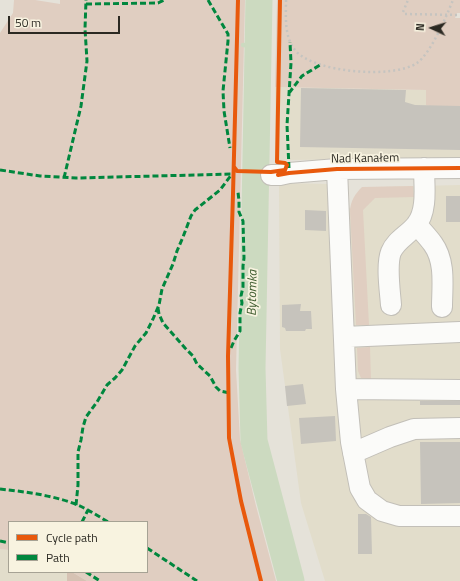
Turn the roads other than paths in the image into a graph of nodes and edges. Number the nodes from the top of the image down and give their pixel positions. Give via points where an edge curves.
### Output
1 (424, 168) junction
2 (460, 168) edge
3 (337, 169) junction
4 (270, 175) dead end
5 (417, 225) junction
6 (391, 305) dead end
7 (442, 307) dead end
8 (460, 332) edge
9 (344, 337) junction
10 (346, 389) junction
11 (460, 390) edge
12 (460, 428) edge
13 (353, 453) junction
14 (460, 516) edge

1 - 2 street, Nad Kanałem
1 - 3 street, Nad Kanałem
1 - 5 street via 424,203
3 - 4 street, Nad Kanałem
3 - 9 street
5 - 6 street via 391,252
5 - 7 street via 434,245 439,256 442,266
8 - 9 street
9 - 10 street
10 - 11 street
10 - 13 street
12 - 13 street via 414,429 401,432
13 - 14 street via 360,488 367,500 382,511 399,516

